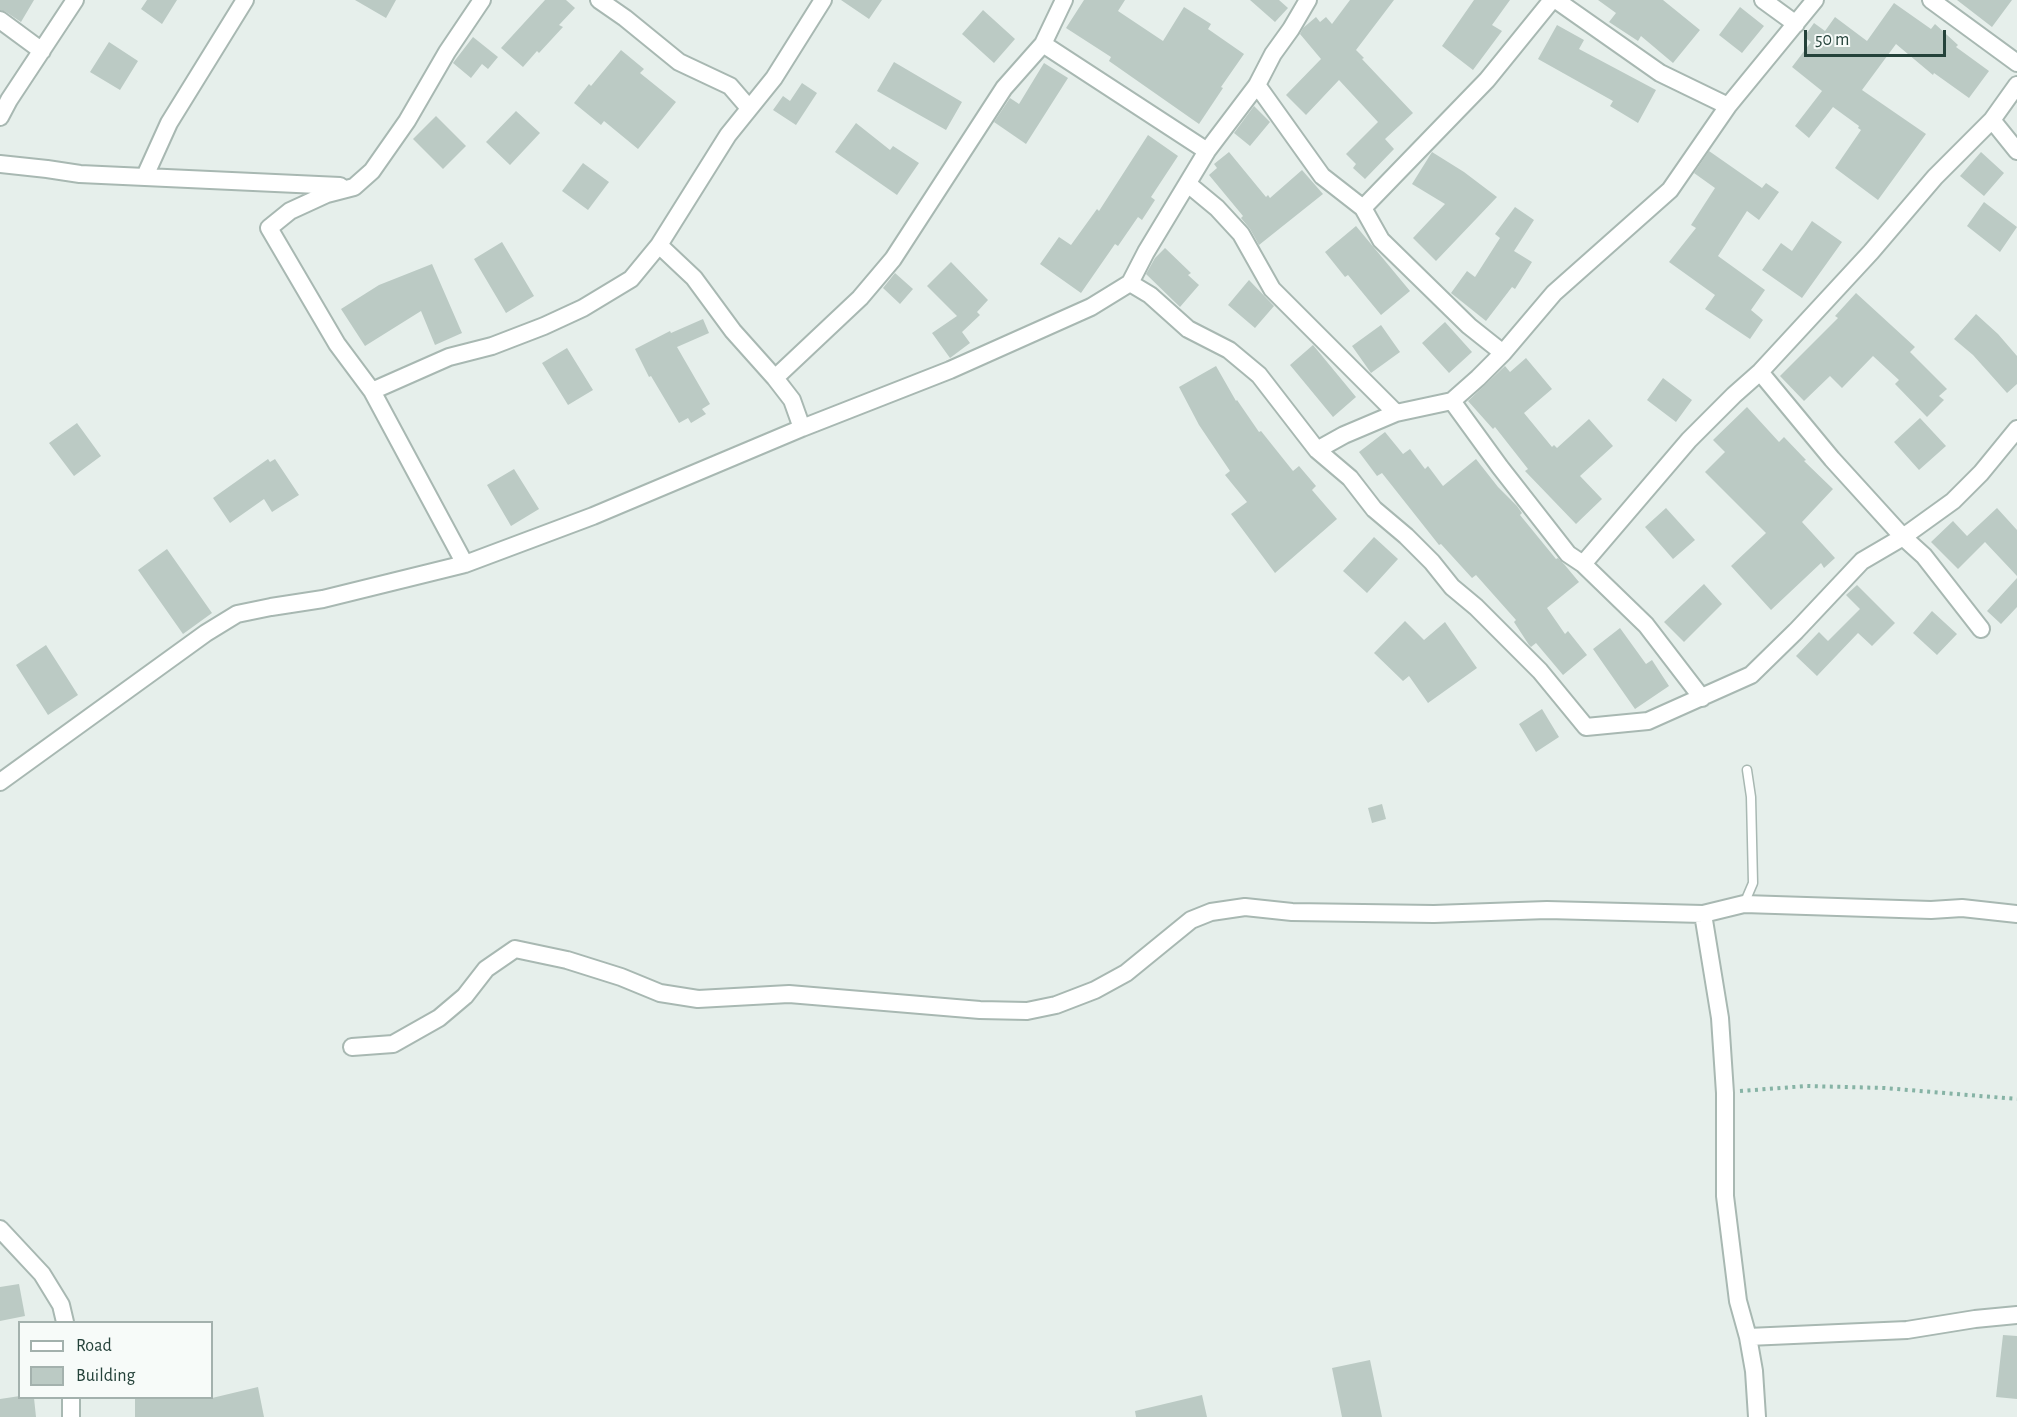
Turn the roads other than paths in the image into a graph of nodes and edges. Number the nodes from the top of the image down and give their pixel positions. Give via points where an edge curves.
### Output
1 (75, 0) edge
2 (245, 0) edge
3 (482, 0) edge
4 (599, 0) edge
5 (823, 0) edge
6 (1308, 0) edge
7 (1554, 0) edge
8 (1763, 0) edge
9 (1815, 0) edge
10 (1931, 0) edge
11 (1060, 2) edge
12 (0, 20) edge
13 (1796, 24) junction
14 (1043, 44) junction
15 (42, 51) junction
16 (2017, 63) edge
17 (1257, 85) junction
18 (2017, 85) edge
19 (1728, 106) junction
20 (749, 108) junction
21 (0, 117) edge
22 (1992, 120) junction
23 (1207, 151) junction
24 (2017, 151) edge
25 (0, 164) edge
26 (144, 176) junction
27 (1188, 184) junction
28 (354, 187) junction
29 (1363, 208) junction
30 (659, 245) junction
31 (1130, 283) junction
32 (1503, 353) junction
33 (1760, 372) junction
34 (776, 378) junction
35 (372, 391) junction
36 (1452, 401) junction
37 (1396, 413) junction
38 (802, 428) junction
39 (2016, 434) edge
40 (1317, 450) junction
41 (1903, 537) junction
42 (465, 564) junction
43 (1583, 564) junction
44 (1981, 629) dead end
45 (1702, 698) junction
46 (1747, 770) dead end
47 (0, 782) edge
48 (1744, 904) junction
49 (1703, 914) junction
50 (2017, 914) edge
51 (352, 1047) dead end
52 (0, 1229) edge
53 (2017, 1315) edge
54 (65, 1321) edge
55 (1748, 1337) junction
56 (72, 1399) edge
57 (71, 1417) edge
58 (1757, 1417) edge

1 - 15 street
2 - 26 street via 169,123
3 - 28 street via 407,121 372,171
4 - 20 street via 679,62 730,86
5 - 20 street via 774,78
6 - 17 street
7 - 19 street via 1660,73
7 - 29 street via 1487,80
8 - 13 street
9 - 13 street
10 - 16 street
11 - 14 street
12 - 15 street
13 - 19 street
14 - 23 street
14 - 34 street via 1004,88 893,259 860,298
15 - 21 street
17 - 23 street
17 - 29 street via 1322,176
18 - 22 street
19 - 32 street via 1670,190 1554,293
20 - 30 street
22 - 24 street
22 - 33 street via 1935,177
23 - 27 street
25 - 26 street via 80,174
26 - 28 street
27 - 31 street
27 - 37 street via 1241,234 1272,289
28 - 35 street via 290,211 269,228 337,344
29 - 32 street via 1381,240 1469,326
30 - 34 street via 694,278
30 - 35 street via 631,279 583,308 492,346 448,357
31 - 38 street via 1091,307 960,366
31 - 40 street via 1150,295 1188,329 1229,350 1259,375
32 - 36 street
33 - 41 street
33 - 43 street via 1689,440
34 - 38 street via 792,400
35 - 42 street
36 - 37 street
36 - 43 street via 1568,554
37 - 40 street
38 - 42 street via 604,512
39 - 41 street via 1953,501
40 - 45 street via 1350,478 1374,509 1406,536 1540,671 1586,727 1648,721
41 - 44 street via 1924,555
41 - 45 street via 1862,561 1751,675
42 - 47 street via 333,597 237,614
43 - 45 street via 1646,625
46 - 48 lane via 1753,883
48 - 49 street
48 - 50 street
49 - 51 street via 1547,910 1434,914 1292,912 1245,907 1211,912 1191,920 1136,966 1106,984 1056,1005 1027,1011 789,994 698,999 660,993 567,960 515,949 486,969 465,996 439,1018 393,1044
49 - 55 street via 1720,1018 1725,1196 1738,1301
52 - 54 street via 42,1274 61,1305
53 - 55 street via 1907,1330
55 - 58 street via 1755,1371
56 - 57 street

